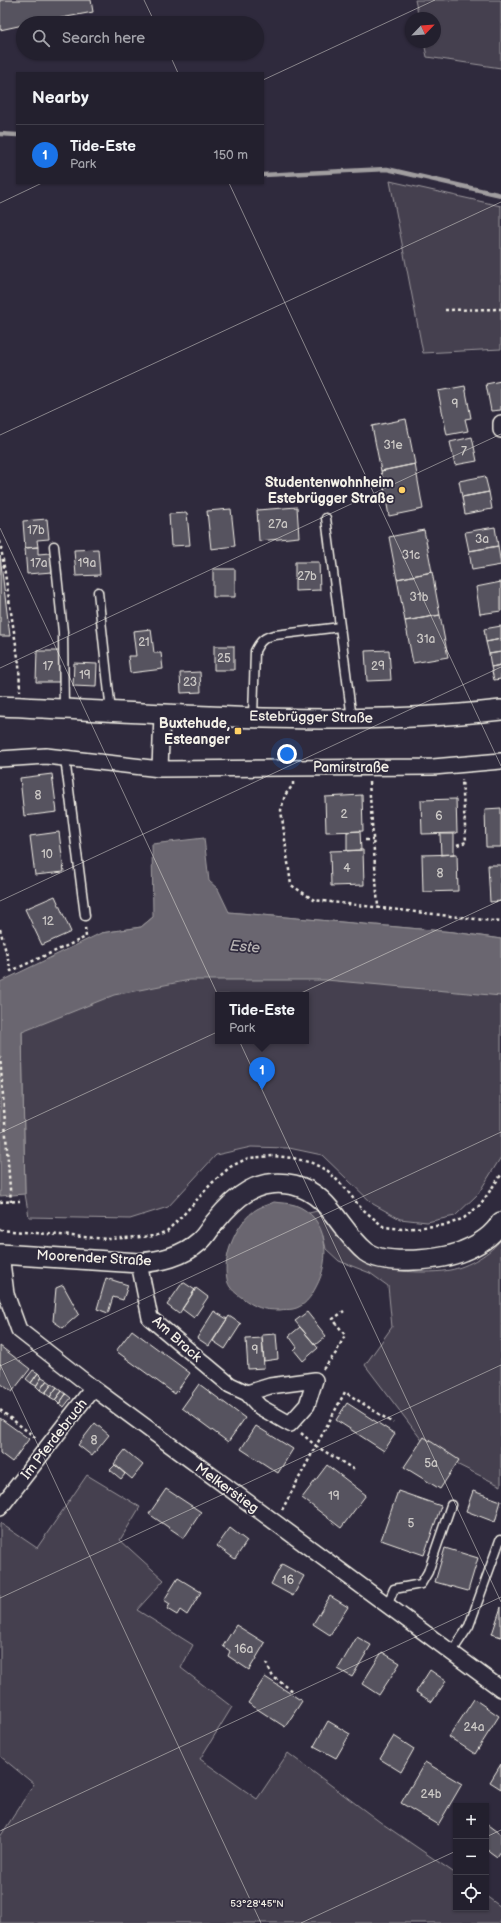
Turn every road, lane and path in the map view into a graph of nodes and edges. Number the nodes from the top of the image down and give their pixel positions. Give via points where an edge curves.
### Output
1 (501, 309) edge
2 (445, 310) dead end
3 (326, 518) dead end
4 (0, 541) edge
5 (54, 546) dead end
6 (98, 592) dead end
7 (340, 627) junction
8 (0, 706) edge
9 (21, 707) junction
10 (64, 709) junction
11 (501, 710) edge
12 (111, 712) junction
13 (162, 714) junction
14 (253, 717) junction
15 (352, 718) junction
16 (65, 758) junction
17 (0, 759) edge
18 (501, 761) edge
19 (461, 765) junction
20 (368, 767) junction
21 (291, 768) junction
22 (160, 769) junction
23 (365, 840) dead end
24 (373, 840) junction
25 (457, 845) dead end
26 (378, 907) junction
27 (84, 916) joint
28 (501, 922) edge
29 (0, 929) edge
30 (0, 1056) edge
31 (501, 1175) edge
32 (20, 1201) dead end
33 (0, 1202) edge
34 (11, 1202) junction
35 (501, 1222) edge
36 (0, 1230) edge
37 (0, 1254) edge
38 (139, 1263) junction
39 (344, 1310) dead end
40 (315, 1380) junction
41 (93, 1388) junction
42 (247, 1393) junction
43 (0, 1410) edge
44 (393, 1423) dead end
45 (290, 1424) junction
46 (316, 1446) junction
47 (48, 1447) junction
48 (355, 1470) dead end
49 (451, 1505) dead end
50 (0, 1508) edge
51 (275, 1523) junction
52 (500, 1540) edge
53 (387, 1606) junction
54 (451, 1653) junction
55 (266, 1663) dead end
56 (501, 1690) edge
57 (293, 1691) dead end

1 - 2 path
3 - 7 lane
4 - 9 path via 19,664
5 - 10 lane via 62,618
6 - 12 lane
7 - 14 lane via 268,636 260,642 255,651
7 - 15 lane
8 - 9 street, Estebrügger Straße
9 - 10 street, Estebrügger Straße
10 - 12 street, Estebrügger Straße
11 - 15 street, Estebrügger Straße via 395,718
12 - 13 street, Estebrügger Straße
13 - 14 street, Estebrügger Straße
13 - 22 street
14 - 15 street, Estebrügger Straße
16 - 17 street, Pamirstraße via 46,756
16 - 22 street, Pamirstraße
16 - 27 lane
18 - 19 street, Pamirstraße
19 - 20 street, Pamirstraße
19 - 25 path via 466,842
20 - 21 street, Pamirstraße
20 - 24 path
21 - 22 street, Pamirstraße
21 - 26 path via 293,785 285,795 281,810 291,885 314,900
23 - 24 path
24 - 26 path
26 - 28 path
27 - 29 path via 86,937 11,971
30 - 34 path
31 - 36 path via 480,1205 464,1218 447,1225 384,1228 360,1207 328,1171 293,1158 248,1158 230,1167 167,1231 155,1236 109,1239
32 - 34 path
33 - 34 path
35 - 38 street, Moorender Straße via 486,1239 461,1252 430,1259 392,1261 367,1253 333,1211 308,1191 294,1185 262,1185 247,1190 227,1206 201,1241 189,1250 159,1261
37 - 38 street, Moorender Straße
37 - 41 street, Melkerstieg via 6,1294 19,1330
38 - 42 street, Am Brack via 150,1318 230,1385
39 - 40 path via 333,1319 345,1335 336,1353
40 - 42 street via 270,1386
40 - 45 street via 307,1405
41 - 47 street, Im Pferdebruch
41 - 51 street, Melkerstieg
42 - 45 street, Am Brack via 260,1407
43 - 47 path
44 - 46 path via 345,1392
45 - 46 path
46 - 48 path
46 - 51 path
47 - 50 street, Im Pferdebruch
49 - 53 lane via 428,1572 421,1584 394,1589
51 - 53 street, Melkerstieg
52 - 54 lane via 469,1626
53 - 54 street, Melkerstieg
54 - 56 street, Melkerstieg
55 - 57 path via 273,1677

